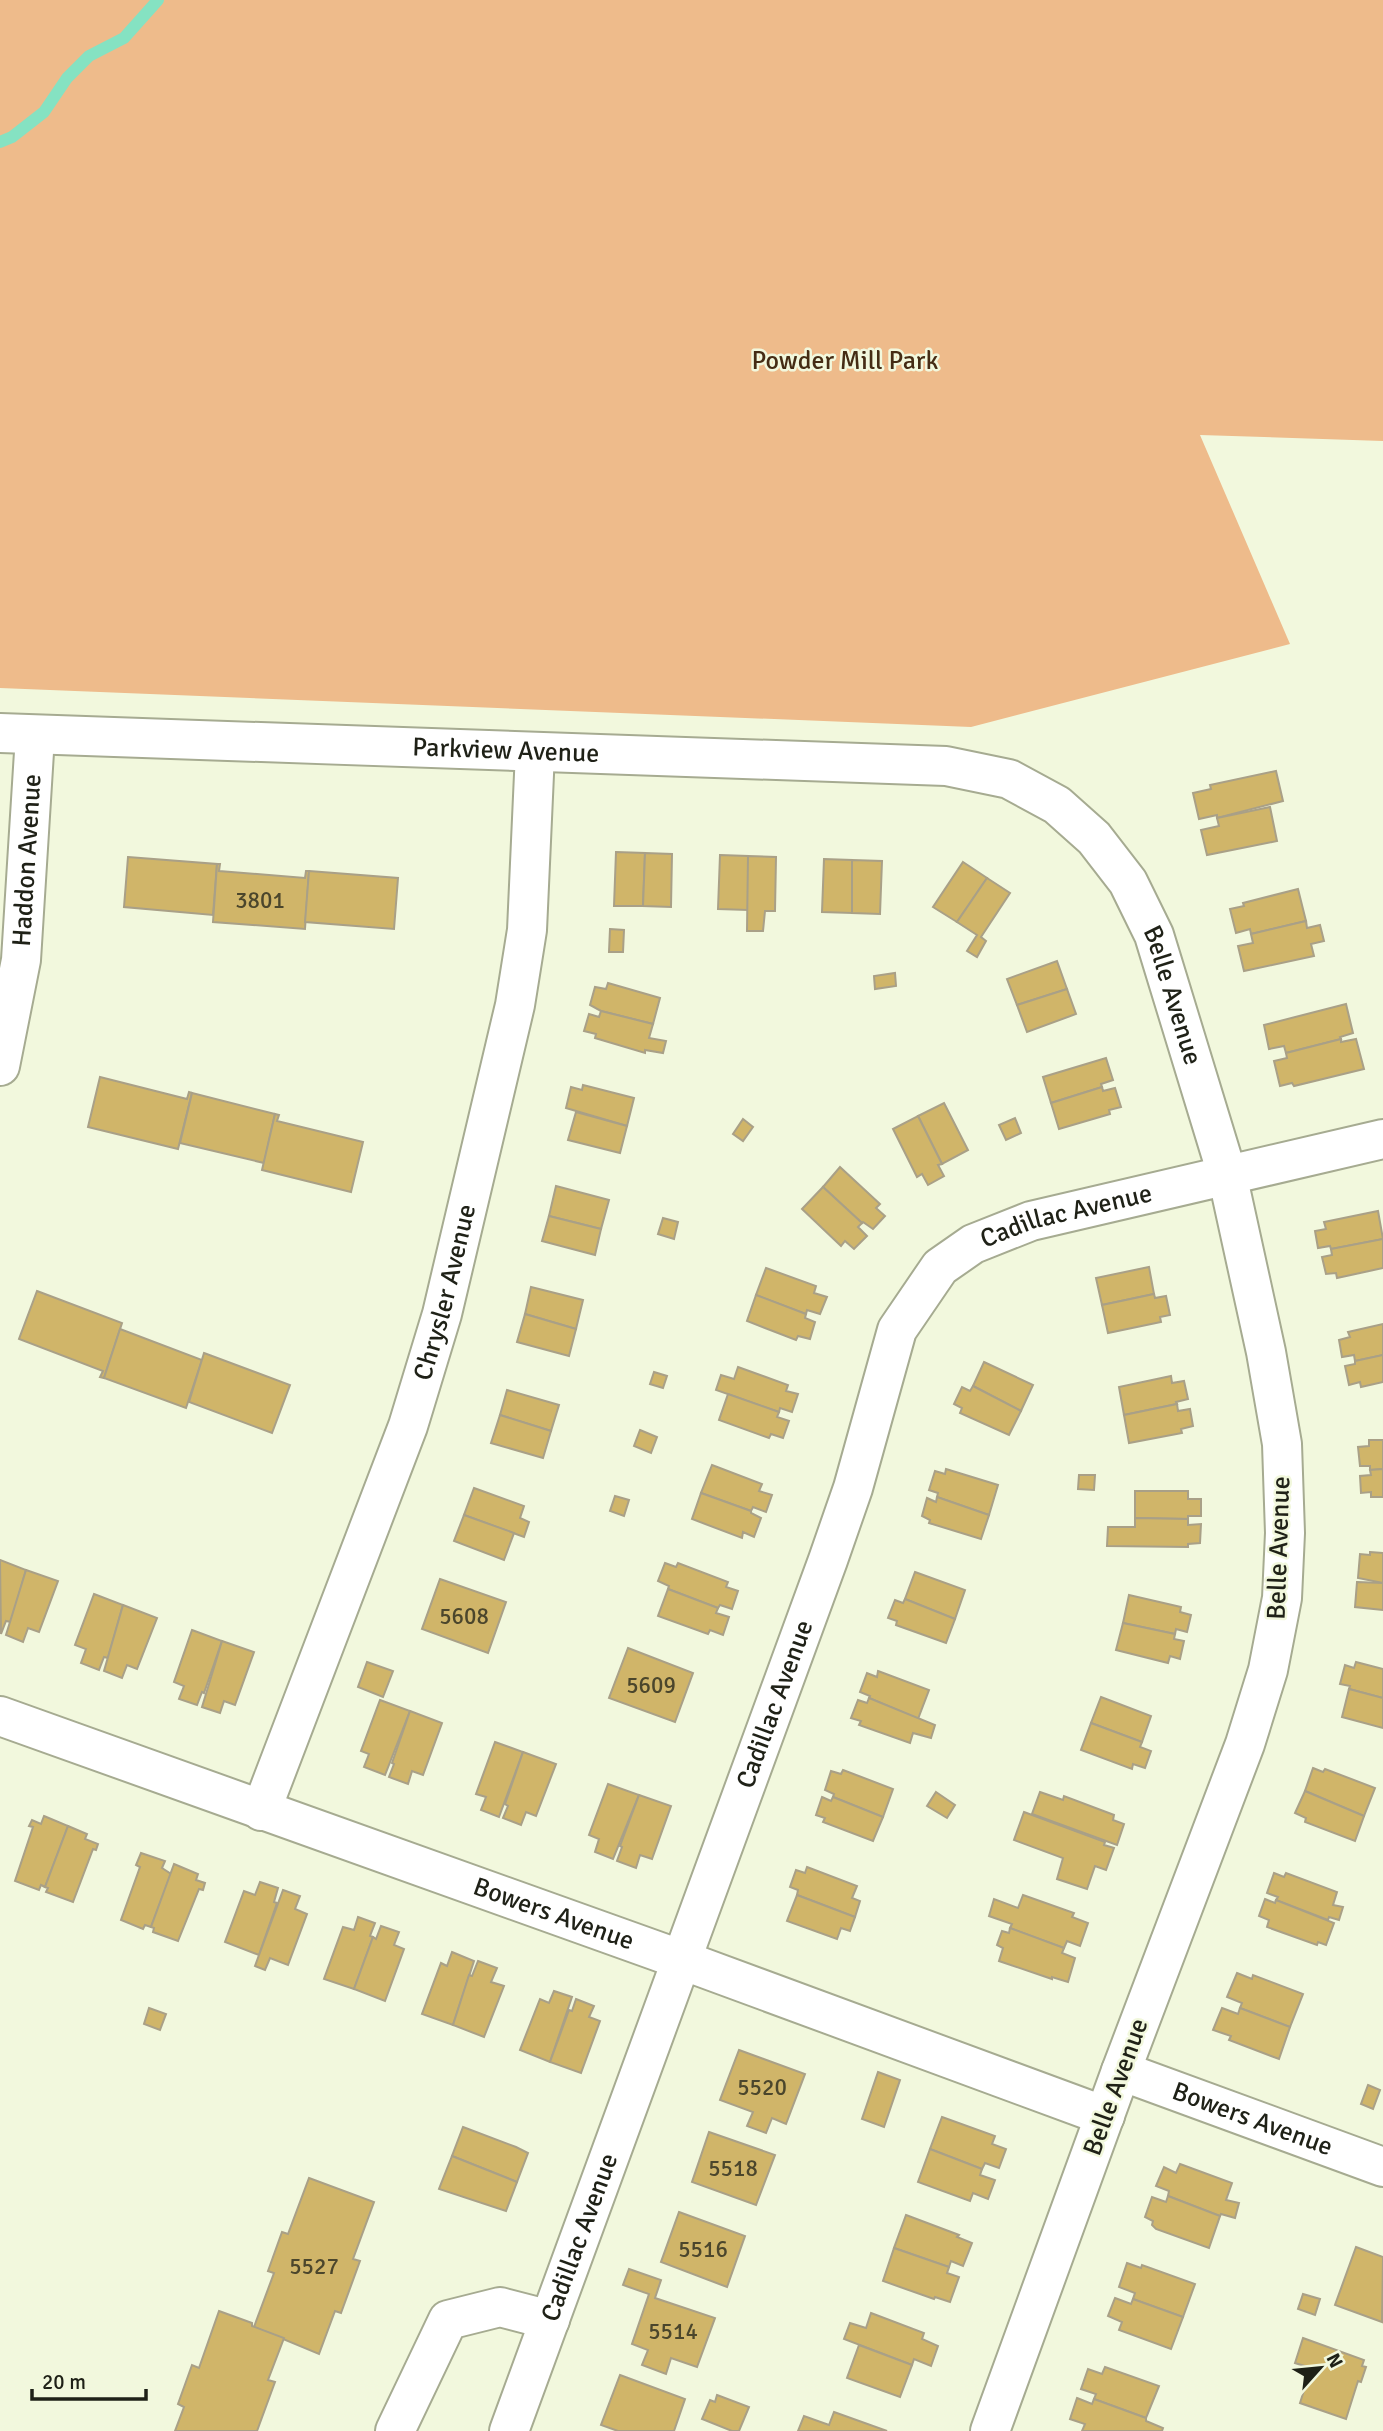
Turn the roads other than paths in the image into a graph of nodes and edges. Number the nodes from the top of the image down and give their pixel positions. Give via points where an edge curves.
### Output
1 (18, 735) edge
2 (535, 752) junction
3 (1009, 779) joint
4 (0, 1066) edge
5 (1383, 1139) edge
6 (1227, 1174) junction
7 (0, 1716) edge
8 (261, 1811) junction
9 (682, 1960) junction
10 (1121, 2071) junction
11 (1105, 2116) junction
12 (1383, 2167) edge
13 (550, 2320) junction
14 (395, 2431) edge
15 (509, 2431) edge
16 (990, 2431) edge

1 - 2 street, Parkview Avenue
1 - 4 street, Haddon Avenue via 21,960
2 - 3 street, Parkview Avenue via 946,766
2 - 8 street, Chrysler Avenue via 527,930 515,1005 442,1314 398,1452
3 - 6 street, Belle Avenue via 1057,805 1094,838 1128,882 1154,935
5 - 6 street, Cadillac Avenue
6 - 9 street, Cadillac Avenue via 1031,1222 973,1244 940,1268 919,1296 897,1330 853,1489
6 - 10 street, Belle Avenue via 1282,1444 1282,1598 1268,1670 1245,1744
7 - 8 street, Bowers Avenue
8 - 9 street, Bowers Avenue
9 - 11 street, Bowers Avenue
9 - 13 street, Cadillac Avenue
10 - 11 street, Belle Avenue
10 - 12 street, Bowers Avenue
11 - 16 street, Belle Avenue
13 - 14 street via 500,2308 448,2320
13 - 15 street, Cadillac Avenue

